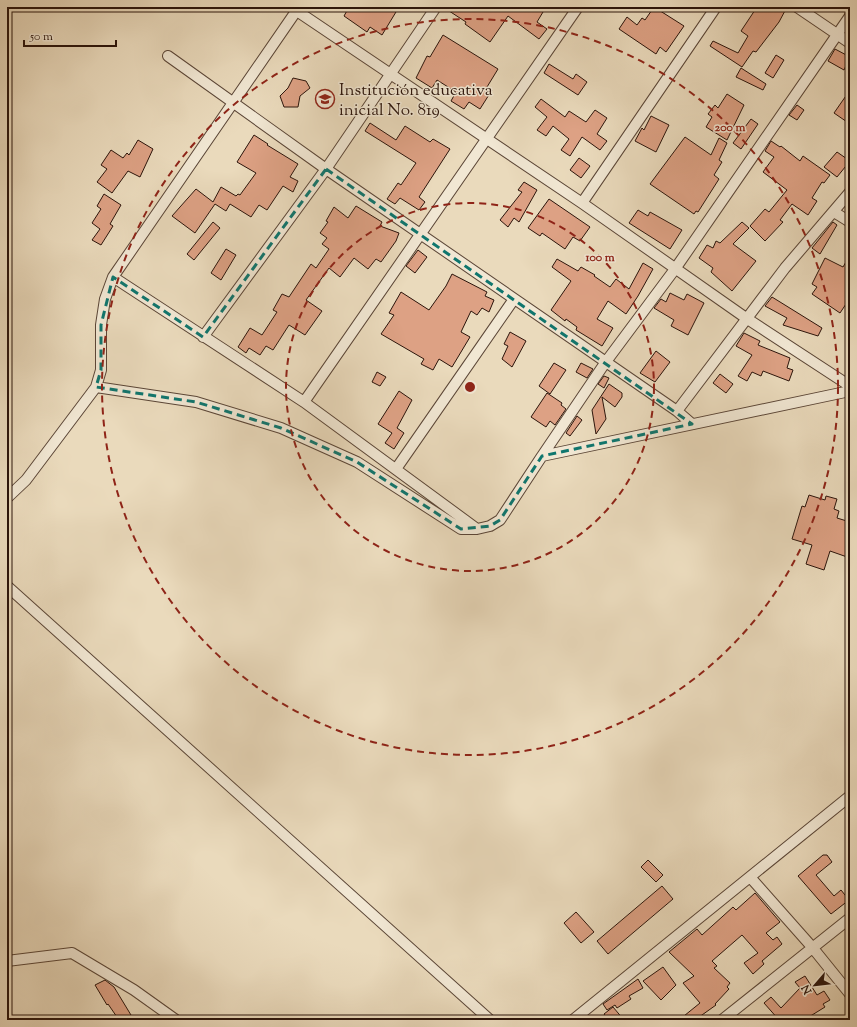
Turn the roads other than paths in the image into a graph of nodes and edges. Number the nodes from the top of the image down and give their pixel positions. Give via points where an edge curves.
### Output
1 (436, 7) edge
2 (578, 7) edge
3 (716, 7) edge
4 (797, 7) edge
5 (296, 8) edge
6 (850, 16) edge
7 (837, 34) junction
8 (850, 43) edge
9 (168, 56) dead end
10 (391, 74) junction
11 (234, 102) junction
12 (487, 141) junction
13 (326, 169) junction
14 (850, 192) edge
15 (582, 203) junction
16 (834, 212) junction
17 (850, 222) edge
18 (421, 234) junction
19 (675, 269) junction
20 (113, 277) junction
21 (514, 299) junction
22 (746, 318) junction
23 (203, 337) junction
24 (605, 363) junction
25 (850, 386) edge
26 (96, 387) junction
27 (850, 391) edge
28 (304, 402) junction
29 (677, 411) junction
30 (692, 424) junction
31 (542, 456) junction
32 (396, 469) junction
33 (7, 498) edge
34 (477, 529) junction
35 (7, 586) edge
36 (850, 796) edge
37 (750, 877) junction
38 (850, 918) edge
39 (812, 947) junction
40 (7, 960) edge
41 (850, 994) edge
42 (174, 1020) edge
43 (490, 1020) edge
44 (573, 1020) edge
45 (722, 1020) edge

1 - 10 street
2 - 12 street
3 - 15 street
4 - 7 street
5 - 10 street
5 - 11 street
6 - 7 street
7 - 8 street
7 - 19 street
9 - 11 street
10 - 12 street
10 - 13 street
11 - 13 street
11 - 20 street
12 - 15 street
12 - 18 street
13 - 18 street
13 - 23 street
14 - 16 street
15 - 19 street
16 - 17 street
16 - 22 street
18 - 21 street
18 - 28 street
19 - 22 street
19 - 24 street
20 - 23 street
20 - 26 street via 105,299 101,325 101,370
21 - 24 street
21 - 32 street
22 - 25 street
22 - 29 street
23 - 28 street
24 - 29 street
24 - 31 street
26 - 33 street via 26,480
26 - 34 street via 196,402 281,428 357,462 461,529
27 - 30 street
28 - 32 street
29 - 30 street
30 - 31 street
31 - 34 street via 500,520
32 - 34 street
35 - 43 street
36 - 37 street
37 - 39 street
37 - 44 street
38 - 39 street
39 - 41 street
39 - 45 street
40 - 42 street via 72,953 134,990

